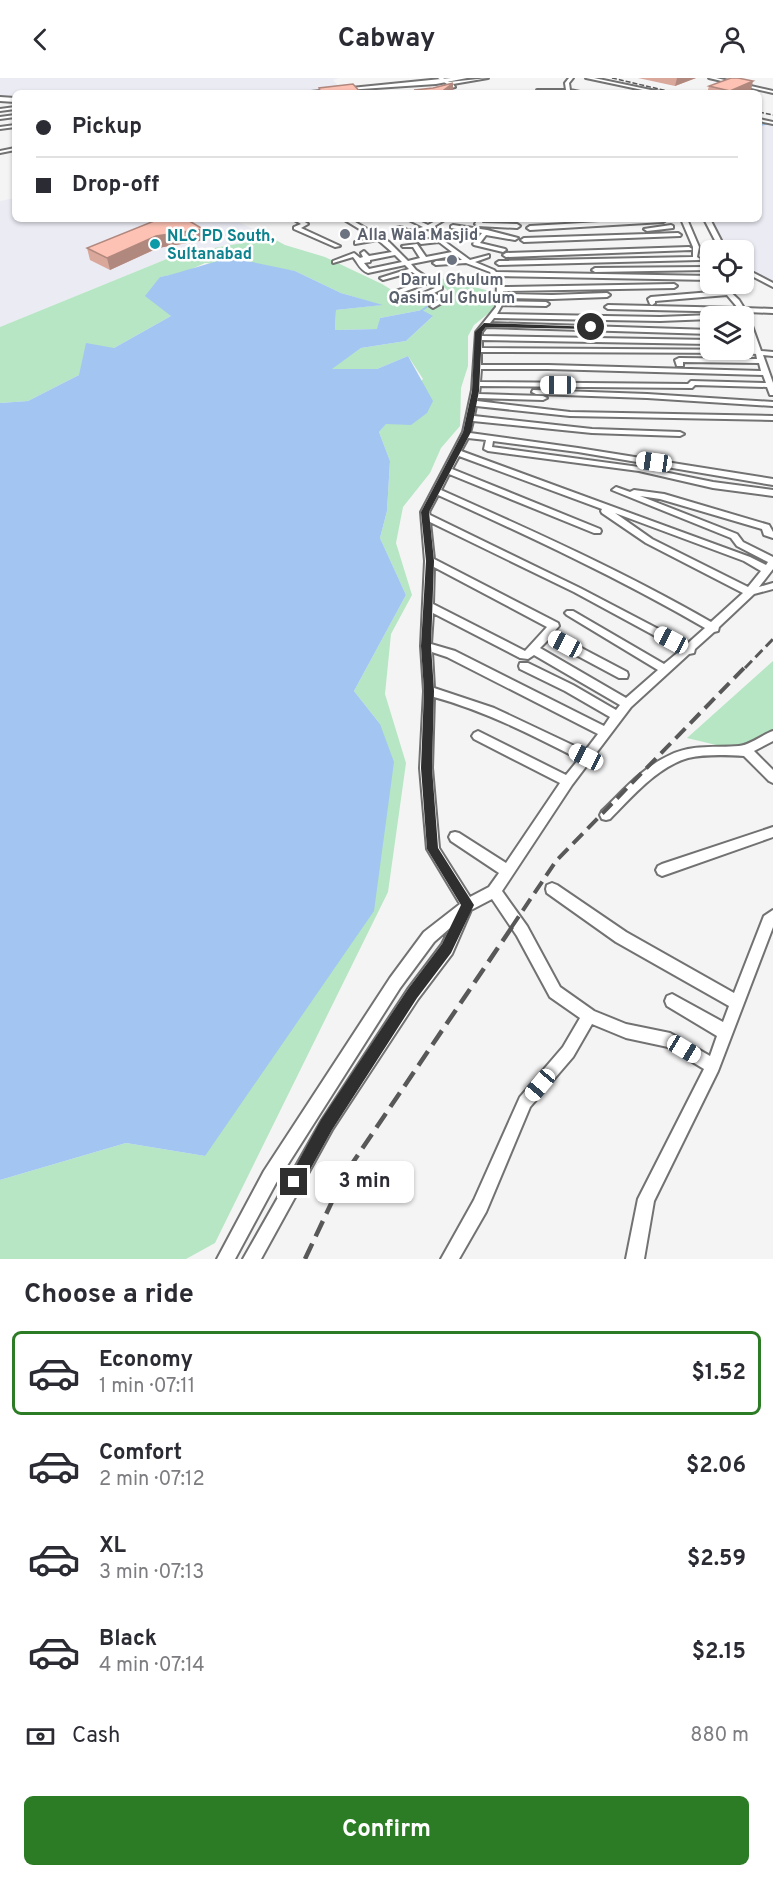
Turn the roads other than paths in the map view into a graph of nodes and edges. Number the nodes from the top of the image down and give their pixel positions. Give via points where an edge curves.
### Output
1 (463, 78) edge
2 (486, 78) edge
3 (588, 78) edge
4 (711, 78) edge
5 (742, 78) edge
6 (445, 80) edge
7 (731, 82) junction
8 (722, 86) edge
9 (628, 88) junction
10 (337, 90) edge
11 (357, 90) edge
12 (446, 90) edge
13 (634, 90) edge
14 (652, 90) edge
15 (773, 92) edge
16 (300, 222) edge
17 (351, 222) edge
18 (417, 222) edge
19 (439, 222) edge
20 (479, 222) edge
21 (630, 222) edge
22 (666, 222) edge
23 (685, 222) edge
24 (709, 222) edge
25 (453, 227) dead end
26 (671, 227) junction
27 (432, 229) junction
28 (489, 231) junction
29 (393, 234) dead end
30 (314, 235) junction
31 (678, 235) junction
32 (306, 238) dead end
33 (379, 238) junction
34 (440, 240) junction
35 (524, 240) dead end
36 (718, 240) edge
37 (357, 243) dead end
38 (476, 244) dead end
39 (337, 246) dead end
40 (405, 246) dead end
41 (486, 248) junction
42 (516, 248) dead end
43 (454, 250) junction
44 (503, 250) junction
45 (692, 252) junction
46 (397, 253) junction
47 (408, 254) dead end
48 (365, 256) junction
49 (596, 256) dead end
50 (421, 259) junction
51 (335, 262) dead end
52 (404, 262) junction
53 (469, 262) junction
54 (700, 262) edge
55 (700, 269) edge
56 (415, 272) junction
57 (583, 272) junction
58 (697, 274) dead end
59 (754, 275) edge
60 (383, 278) dead end
61 (700, 278) edge
62 (428, 281) junction
63 (404, 284) dead end
64 (700, 284) edge
65 (773, 285) edge
66 (496, 287) junction
67 (398, 291) dead end
68 (676, 291) dead end
69 (430, 292) junction
70 (702, 294) edge
71 (730, 294) edge
72 (563, 297) junction
73 (734, 298) junction
74 (411, 300) dead end
75 (652, 303) junction
76 (546, 304) dead end
77 (433, 306) dead end
78 (738, 306) edge
79 (773, 311) edge
80 (700, 314) edge
81 (754, 314) edge
82 (700, 317) edge
83 (484, 325) junction
84 (700, 330) edge
85 (478, 338) junction
86 (700, 342) edge
87 (754, 343) edge
88 (757, 352) junction
89 (773, 354) edge
90 (477, 359) junction
91 (763, 367) junction
92 (595, 368) junction
93 (627, 369) junction
94 (631, 384) junction
95 (598, 385) junction
96 (770, 385) junction
97 (475, 393) junction
98 (773, 393) edge
99 (628, 402) dead end
100 (773, 405) edge
101 (471, 418) junction
102 (773, 418) edge
103 (680, 434) dead end
104 (465, 435) junction
105 (490, 438) junction
106 (456, 452) junction
107 (447, 470) junction
108 (773, 482) edge
109 (436, 490) junction
110 (773, 493) edge
111 (606, 507) junction
112 (425, 516) junction
113 (597, 531) dead end
114 (773, 535) edge
115 (430, 561) junction
116 (771, 565) edge
117 (773, 586) edge
118 (750, 592) junction
119 (428, 606) junction
120 (570, 613) dead end
121 (714, 628) junction
122 (546, 634) junction
123 (426, 646) junction
124 (533, 649) junction
125 (690, 650) junction
126 (524, 666) dead end
127 (666, 670) junction
128 (623, 675) dead end
129 (429, 691) junction
130 (627, 704) junction
131 (617, 716) junction
132 (605, 732) junction
133 (478, 736) dead end
134 (773, 736) edge
135 (747, 751) junction
136 (586, 757) junction
137 (773, 778) edge
138 (568, 781) junction
139 (606, 815) dead end
140 (773, 832) edge
141 (454, 837) dead end
142 (662, 870) dead end
143 (507, 871) junction
144 (552, 889) dead end
145 (494, 891) junction
146 (468, 905) junction
147 (773, 916) edge
148 (672, 1001) dead end
149 (737, 1002) junction
150 (589, 1016) junction
151 (725, 1032) junction
152 (712, 1066) junction
153 (226, 1259) edge
154 (252, 1259) edge
155 (450, 1259) edge
156 (635, 1259) edge

1 - 6 highway
2 - 6 street
3 - 9 street
4 - 7 street
5 - 7 street
6 - 10 highway
6 - 11 highway
6 - 12 street via 454,86
7 - 8 street
7 - 15 street
9 - 13 street
9 - 14 street
16 - 30 street via 305,224 296,228
17 - 33 street
18 - 27 street
19 - 27 street
20 - 28 street
21 - 26 street via 530,231
22 - 26 street
23 - 45 street via 696,247
24 - 36 street
25 - 28 street
26 - 31 street
27 - 29 street
27 - 34 street via 451,237
27 - 34 street via 416,237 421,242
28 - 28 street via 495,233 515,232
28 - 38 street
28 - 41 street via 480,245
28 - 44 street
30 - 32 street
30 - 39 street
31 - 35 street
31 - 45 street
33 - 37 street
33 - 46 street
34 - 43 street
40 - 50 street via 414,245
41 - 44 street
41 - 53 street via 480,254 487,256
42 - 45 street via 651,244
43 - 50 street
43 - 53 street
44 - 45 street
45 - 49 street
45 - 54 street
45 - 66 street
46 - 47 street
46 - 48 street via 385,258
46 - 52 street
48 - 51 street via 359,260 354,255
48 - 52 street via 368,261 360,262 369,271
50 - 52 street
50 - 53 street
52 - 56 street
53 - 66 street
55 - 57 street
56 - 60 street
56 - 62 street
56 - 63 street via 396,279
57 - 58 street
57 - 66 street
59 - 65 street
61 - 66 street
62 - 67 street
62 - 69 street via 440,288
64 - 66 street
66 - 72 street
66 - 76 street
66 - 80 street via 608,309
66 - 82 street via 650,319
66 - 83 street
68 - 72 street
69 - 74 street
69 - 77 street via 443,300
70 - 75 street via 651,298
71 - 73 street
72 - 75 street via 567,303
73 - 75 street via 712,300 714,303
73 - 78 street
79 - 81 street
83 - 84 street
83 - 85 street
85 - 86 street
85 - 90 street
87 - 88 street
88 - 89 street
88 - 90 street
88 - 91 street
90 - 91 street
90 - 92 street
90 - 97 street
91 - 93 street
91 - 96 street
92 - 93 street
92 - 95 street
93 - 94 street
94 - 95 street
94 - 96 street
95 - 97 street
96 - 98 street
97 - 99 street
97 - 100 street via 635,396
97 - 101 street
97 - 102 street via 570,410
101 - 103 street
101 - 104 street
104 - 105 street
104 - 106 street
105 - 108 street
105 - 110 street via 488,449 639,469
106 - 107 street
106 - 111 street
107 - 109 street
107 - 113 street
109 - 112 street
109 - 121 street via 652,591
111 - 116 street via 747,560
111 - 118 street via 605,512 649,541
112 - 115 street
112 - 125 street
114 - 116 street via 767,533 767,527 661,496 619,491 734,536
115 - 119 street
115 - 122 street via 554,624
116 - 118 street
117 - 118 street
118 - 121 street
119 - 123 street
119 - 124 street via 524,655
120 - 127 street
121 - 125 street
122 - 124 street
122 - 128 street
123 - 129 street
123 - 132 street via 451,654
124 - 130 street
125 - 127 street
126 - 131 street
127 - 130 street
129 - 136 street via 455,697 524,725
129 - 146 street via 426,768 433,849
130 - 131 street
131 - 132 street
132 - 136 street
133 - 138 street
134 - 135 street
135 - 137 street
135 - 139 street via 678,756 640,783
136 - 138 street
138 - 143 street
140 - 142 street
141 - 143 street
143 - 145 street
144 - 149 street via 621,937
145 - 146 street
145 - 150 street via 522,931 555,992
146 - 153 street via 429,937 395,983 270,1177
146 - 154 street via 447,949 327,1125
147 - 149 street
148 - 151 street
149 - 151 street
150 - 152 street via 626,1031 670,1041
150 - 155 street via 568,1052 525,1102 480,1206
151 - 152 street
152 - 156 street via 646,1198

